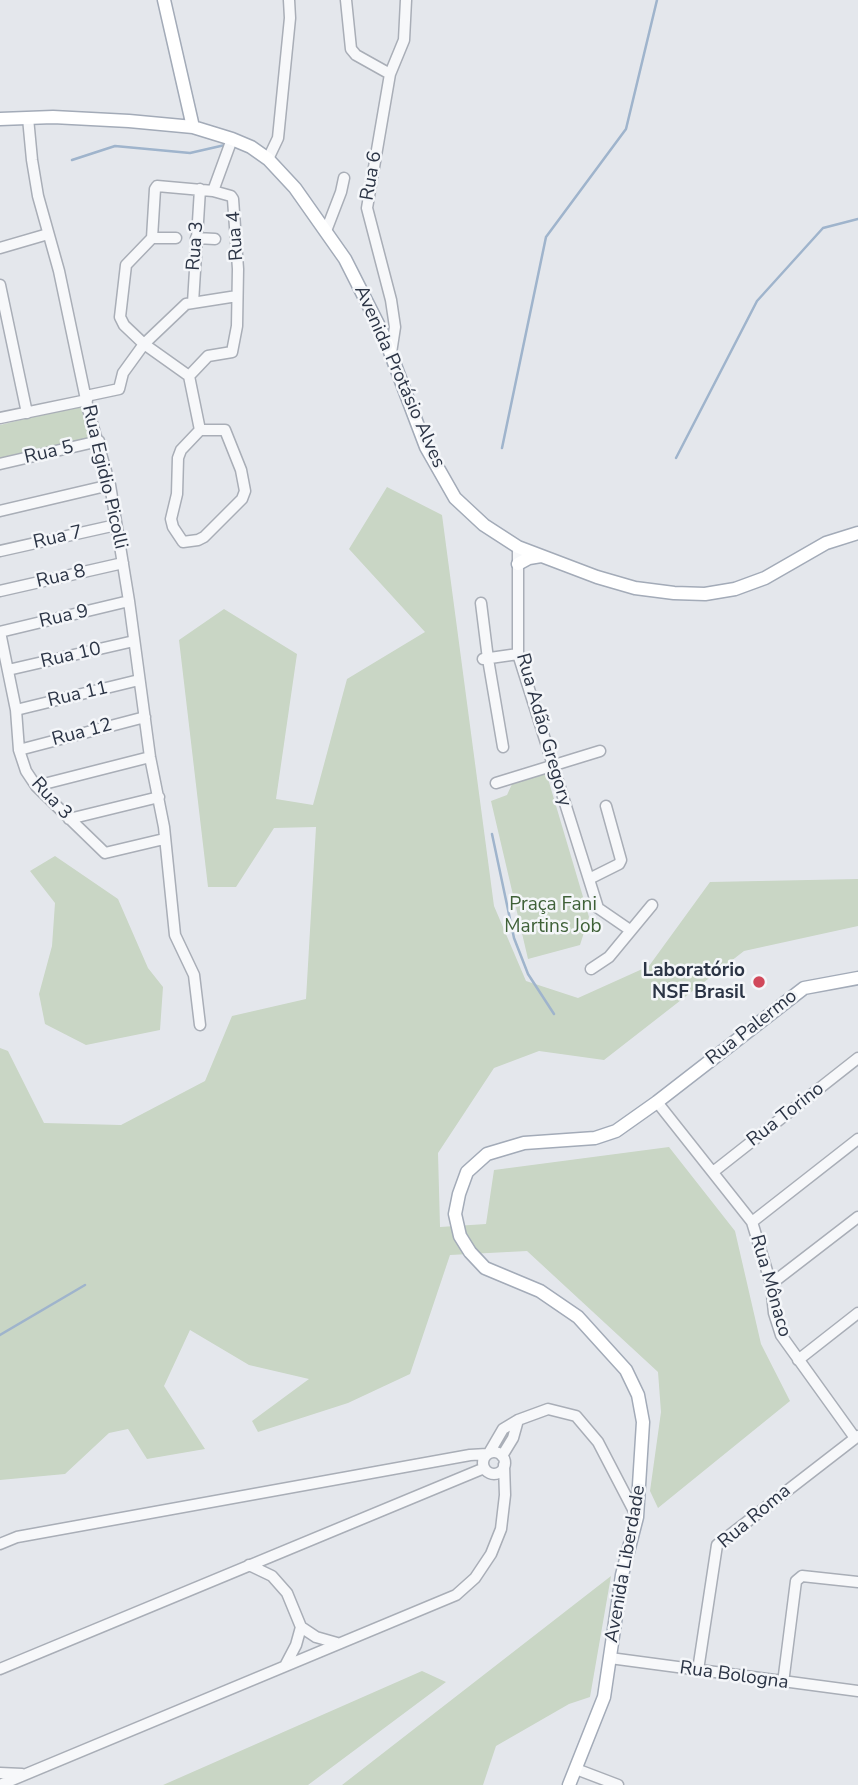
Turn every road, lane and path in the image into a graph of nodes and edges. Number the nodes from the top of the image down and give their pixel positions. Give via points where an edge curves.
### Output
1 (163, 0) edge
2 (289, 0) edge
3 (346, 0) edge
4 (406, 0) edge
5 (390, 74) junction
6 (28, 118) junction
7 (0, 119) edge
8 (193, 127) junction
9 (232, 139) junction
10 (268, 159) junction
11 (344, 178) dead end
12 (200, 189) junction
13 (213, 191) junction
14 (326, 231) junction
15 (48, 234) junction
16 (152, 238) junction
17 (176, 238) dead end
18 (196, 238) junction
19 (215, 239) dead end
20 (0, 248) edge
21 (0, 285) edge
22 (237, 296) junction
23 (192, 303) junction
24 (144, 344) junction
25 (391, 353) junction
26 (189, 376) junction
27 (86, 398) junction
28 (27, 413) junction
29 (0, 418) edge
30 (200, 430) junction
31 (99, 441) junction
32 (0, 464) edge
33 (110, 485) junction
34 (0, 511) edge
35 (116, 525) junction
36 (858, 533) edge
37 (519, 547) junction
38 (0, 551) edge
39 (541, 556) junction
40 (123, 563) junction
41 (518, 564) junction
42 (0, 591) edge
43 (129, 601) junction
44 (481, 603) dead end
45 (0, 632) edge
46 (134, 641) junction
47 (518, 654) junction
48 (485, 659) junction
49 (8, 670) junction
50 (139, 680) junction
51 (16, 710) junction
52 (145, 717) junction
53 (503, 747) dead end
54 (19, 750) junction
55 (600, 751) dead end
56 (150, 757) junction
57 (552, 764) junction
58 (496, 783) dead end
59 (36, 786) junction
60 (159, 797) junction
61 (606, 806) dead end
62 (69, 819) junction
63 (164, 839) junction
64 (589, 879) junction
65 (652, 905) dead end
66 (630, 930) junction
67 (591, 968) dead end
68 (858, 978) edge
69 (200, 1025) dead end
70 (858, 1058) edge
71 (657, 1102) junction
72 (858, 1139) edge
73 (713, 1172) junction
74 (858, 1217) edge
75 (752, 1222) junction
76 (771, 1284) junction
77 (858, 1313) edge
78 (798, 1360) junction
79 (518, 1419) junction
80 (857, 1437) edge
81 (488, 1454) junction
82 (456, 1459) junction
83 (503, 1461) junction
84 (488, 1471) junction
85 (450, 1483) junction
86 (505, 1495) junction
87 (637, 1517) junction
88 (0, 1544) edge
89 (250, 1565) junction
90 (858, 1582) edge
91 (301, 1627) junction
92 (337, 1643) junction
93 (610, 1658) junction
94 (284, 1666) junction
95 (0, 1669) edge
96 (698, 1671) junction
97 (783, 1683) junction
98 (858, 1691) edge
99 (576, 1769) junction
100 (0, 1773) edge
101 (27, 1774) junction
102 (0, 1785) edge
103 (569, 1785) edge
104 (618, 1785) edge

1 - 8 main road
2 - 10 street via 278,138
3 - 5 street via 351,49
4 - 5 street, Rua 6 via 403,45
5 - 25 street, Rua 6 via 367,212 391,300 395,327
6 - 7 main road, Avenida Protásio Alves
6 - 8 main road, Avenida Protásio Alves
6 - 15 street, Rua Egidio Picolli
8 - 9 main road, Avenida Protásio Alves
9 - 10 main road, Avenida Protásio Alves
9 - 13 street
10 - 14 main road, Avenida Protásio Alves
11 - 14 street
12 - 13 street
12 - 16 street via 155,187
12 - 18 street, Rua 3
13 - 22 street, Rua 4 via 233,199
14 - 25 main road, Avenida Protásio Alves
15 - 20 street
15 - 27 street, Rua Egidio Picolli
16 - 17 street
16 - 24 street via 126,265 120,317
18 - 19 street
18 - 23 street, Rua 3
21 - 28 street
22 - 23 street
22 - 26 street via 232,352 208,356
23 - 24 street
24 - 26 street
24 - 27 street via 123,373 119,389
25 - 37 main road, Avenida Protásio Alves via 426,447 455,498 484,525
26 - 30 street
27 - 28 street
27 - 31 street, Rua Egidio Picolli
28 - 29 street
30 - 30 street via 178,458 171,519 183,542 202,539 245,491 225,430
31 - 32 street, Rua 5
31 - 33 street, Rua Egidio Picolli
33 - 34 street
33 - 35 street, Rua Egidio Picolli
35 - 38 street, Rua 7
35 - 40 street, Rua Egidio Picolli
36 - 39 main road, Avenida Protásio Alves via 826,543 765,578 705,594 635,588
37 - 39 main road, Avenida Protásio Alves
37 - 41 street, Rua Adão Gregory
39 - 41 main road
40 - 42 street, Rua 8
40 - 43 street, Rua Egidio Picolli
41 - 47 street, Rua Adão Gregory
43 - 45 street, Rua 9
43 - 46 street, Rua Egidio Picolli
44 - 48 street
45 - 49 street, Rua 3
46 - 49 street, Rua 10
46 - 50 street, Rua Egidio Picolli
47 - 48 street
47 - 57 street, Rua Adão Gregory
48 - 53 street
49 - 51 street, Rua 3
50 - 51 street, Rua 11
50 - 52 street, Rua Egidio Picolli
51 - 54 street, Rua 3
52 - 54 street, Rua 12
52 - 56 street, Rua Egidio Picolli
54 - 59 street, Rua 3
55 - 57 street
56 - 59 street
56 - 60 street, Rua Egidio Picolli
57 - 58 street
57 - 64 street, Rua Adão Gregory
59 - 62 street, Rua 3
60 - 62 street
60 - 63 street, Rua Egidio Picolli
61 - 64 street via 621,860
62 - 63 street, Rua 3 via 106,853
63 - 69 street, Rua Egidio Picolli via 175,935 195,976
64 - 66 street, Rua Adão Gregory via 598,908
65 - 66 street
66 - 67 street via 608,957
68 - 71 main road, Rua Palermo via 804,988
70 - 73 street, Rua Torino
71 - 73 street, Rua Mônaco
71 - 87 main road, Avenida Liberdade via 616,1131 595,1138 524,1143 487,1154 467,1172 455,1214 460,1237 485,1268 540,1292 578,1317 626,1370 638,1395 643,1422
72 - 75 street
73 - 75 street, Rua Mônaco
74 - 76 street
75 - 76 street, Rua Mônaco
76 - 78 street, Rua Mônaco via 781,1335
77 - 78 street
78 - 80 street, Rua Mônaco
79 - 81 street via 503,1429
79 - 83 street
79 - 87 street via 548,1409 576,1416 598,1442
80 - 96 street, Rua Roma via 717,1545
81 - 82 street
81 - 83 street via 496,1452
81 - 84 street via 483,1464
82 - 84 street
82 - 85 street via 456,1474
82 - 88 street via 16,1537
83 - 84 street via 501,1471
83 - 86 street
84 - 85 street
84 - 86 street
85 - 89 street
86 - 92 street via 501,1528 491,1554 456,1595
87 - 93 main road, Avenida Liberdade via 622,1576
89 - 91 street via 272,1576 286,1593
89 - 95 street
90 - 97 street via 802,1576 796,1581
91 - 92 street
91 - 94 street
92 - 94 street
93 - 96 street, Rua Bologna
93 - 99 main road, Avenida Liberdade via 604,1697
94 - 101 street
96 - 97 street, Rua Bologna
97 - 98 street, Rua Bologna
99 - 103 main road, Avenida Liberdade
99 - 104 street
100 - 101 street
101 - 102 street

